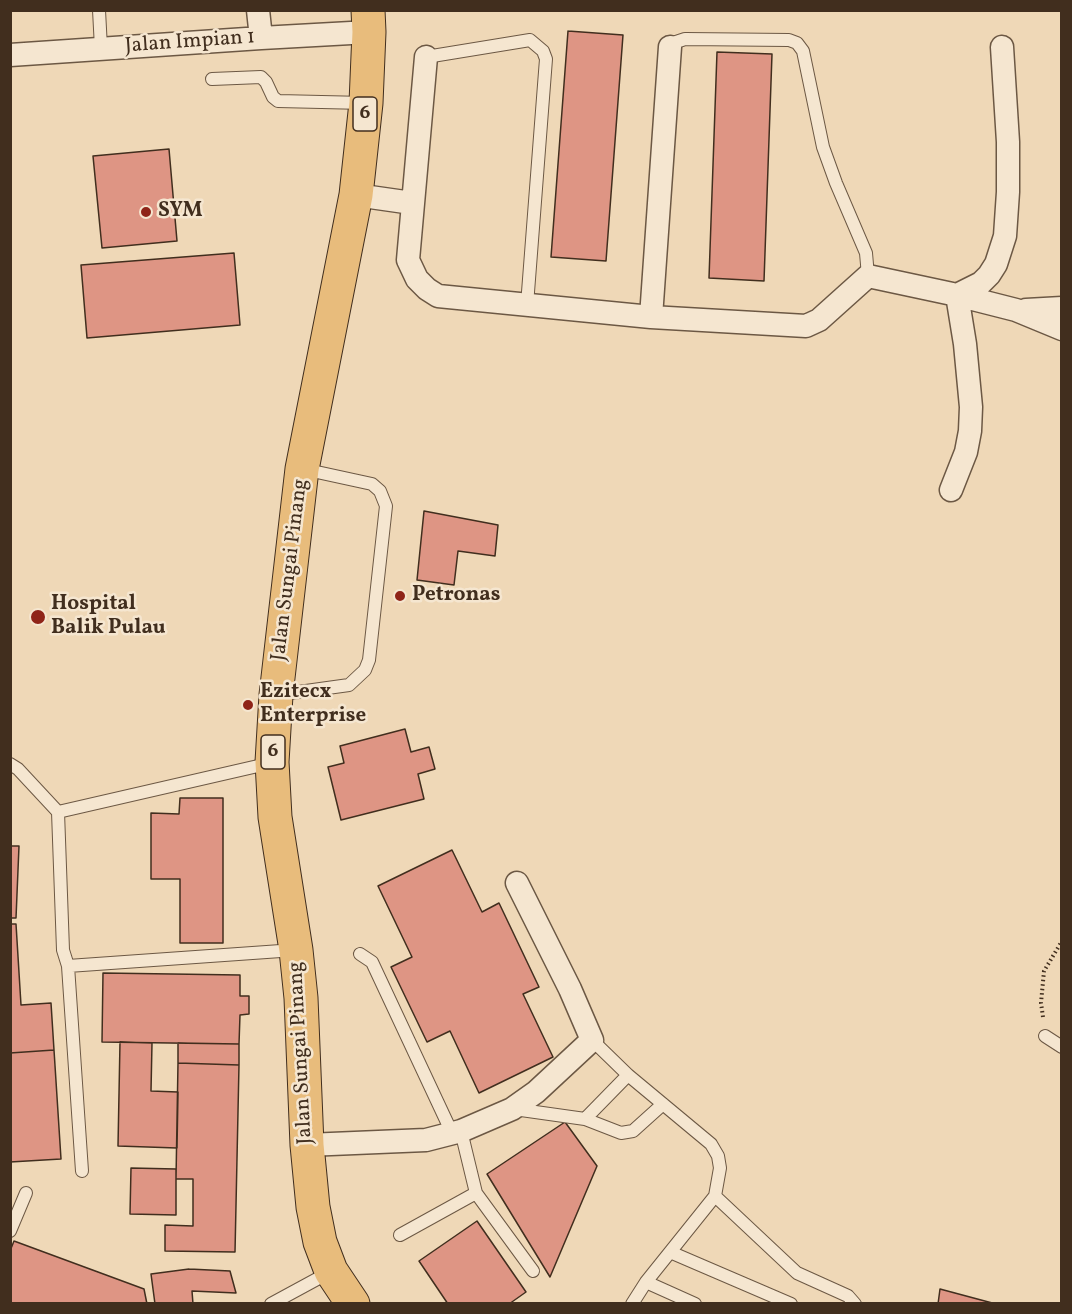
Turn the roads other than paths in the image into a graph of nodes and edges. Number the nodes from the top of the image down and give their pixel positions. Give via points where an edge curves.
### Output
1 (99, 10) edge
2 (258, 10) edge
3 (368, 22) edge
4 (261, 38) junction
5 (670, 47) joint
6 (1002, 47) dead end
7 (101, 48) junction
8 (10, 55) edge
9 (426, 57) joint
10 (212, 79) dead end
11 (366, 102) junction
12 (356, 195) junction
13 (412, 203) junction
14 (868, 276) junction
15 (957, 295) junction
16 (527, 305) junction
17 (1062, 308) edge
18 (1016, 310) junction
19 (651, 317) junction
20 (1062, 329) edge
21 (302, 469) junction
22 (951, 490) dead end
23 (276, 695) junction
24 (272, 762) junction
25 (10, 764) edge
26 (58, 812) junction
27 (517, 883) dead end
28 (296, 950) junction
29 (360, 954) dead end
30 (68, 966) junction
31 (1045, 1036) road end
32 (592, 1040) junction
33 (1062, 1047) edge
34 (628, 1075) junction
35 (663, 1104) junction
36 (512, 1109) junction
37 (585, 1119) junction
38 (457, 1132) junction
39 (307, 1145) junction
40 (82, 1171) dead end
41 (26, 1193) dead end
42 (476, 1193) junction
43 (716, 1196) junction
44 (10, 1231) edge
45 (400, 1235) dead end
46 (670, 1252) junction
47 (331, 1271) junction
48 (533, 1271) dead end
49 (646, 1282) junction
50 (271, 1304) edge
51 (353, 1304) edge
52 (632, 1304) edge
53 (695, 1304) edge
54 (791, 1304) edge
55 (855, 1304) edge

1 - 7 lane
2 - 4 street
3 - 4 street, Jalan Impian 1
3 - 11 main road, Jalan Sungai Pinang / 6
4 - 7 street, Jalan Impian 1
5 - 14 lane via 685,39 797,43 803,51 823,147 866,253
5 - 19 street
6 - 15 street via 1008,142 1005,236 989,275
7 - 8 street, Jalan Impian 1
9 - 13 street
9 - 16 lane via 530,40 543,51 546,59
10 - 11 lane via 261,77 278,101
11 - 12 main road, Jalan Sungai Pinang / 6
12 - 13 street
12 - 21 main road, Jalan Sungai Pinang / 6
13 - 16 street via 408,260 427,289 438,296
14 - 15 street
14 - 19 street via 819,320 806,326
15 - 18 street
15 - 22 street via 971,407 966,452
16 - 19 street
17 - 18 street
18 - 20 street
21 - 23 main road, Jalan Sungai Pinang / 6
21 - 23 lane via 372,484 386,506 369,660 365,670 349,685
23 - 24 main road, Jalan Sungai Pinang / 6
24 - 26 lane
24 - 28 main road, Jalan Sungai Pinang / 6 via 275,817
25 - 26 lane
26 - 30 lane via 63,950
27 - 32 street
28 - 30 lane
28 - 39 main road, Jalan Sungai Pinang / 6
29 - 38 lane via 372,962
30 - 40 lane
31 - 33 lane
32 - 34 lane
32 - 36 street
34 - 35 lane
34 - 37 lane
35 - 37 lane via 627,1133
35 - 43 lane via 711,1144 718,1156
36 - 37 lane
36 - 38 street
38 - 39 street via 426,1140
38 - 42 lane
39 - 47 main road, Jalan Sungai Pinang / 6 via 315,1219
41 - 44 lane
42 - 45 lane
42 - 48 lane
43 - 46 lane
43 - 55 lane via 797,1273 848,1296
46 - 49 lane
46 - 54 lane
47 - 50 lane
47 - 51 main road, Jalan Sungai Pinang / 6
49 - 52 lane
49 - 53 lane

